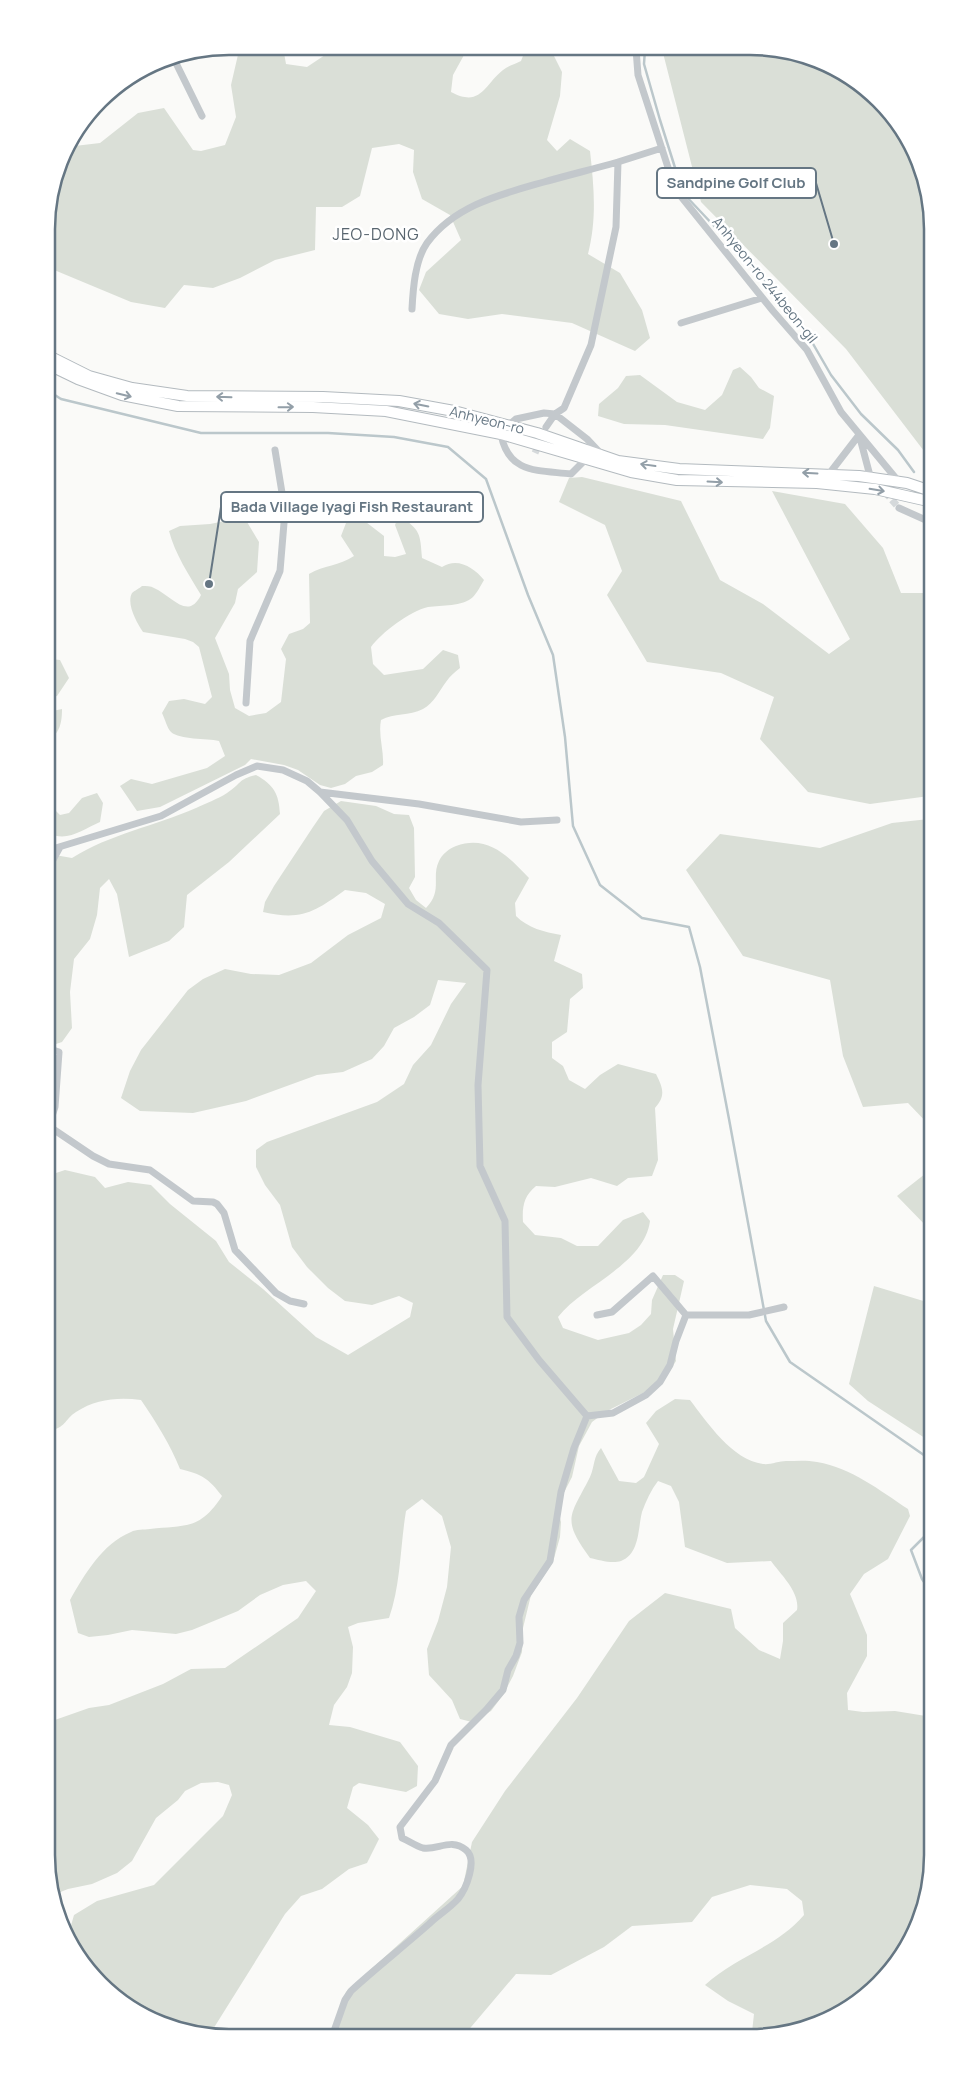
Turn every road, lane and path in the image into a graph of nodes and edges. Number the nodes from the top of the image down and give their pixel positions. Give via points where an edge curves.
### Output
1 (636, 55) edge
2 (176, 63) edge
3 (202, 116) dead end
4 (662, 148) junction
5 (618, 162) junction
6 (762, 298) junction
7 (412, 309) dead end
8 (681, 323) dead end
9 (55, 359) edge
10 (55, 368) edge
11 (555, 414) junction
12 (508, 426) junction
13 (546, 428) dead end
14 (501, 434) junction
15 (859, 436) junction
16 (275, 450) dead end
17 (602, 455) junction
18 (586, 458) junction
19 (869, 472) dead end
20 (829, 474) junction
21 (899, 482) junction
22 (924, 489) edge
23 (924, 500) edge
24 (899, 508) tunnel mouth
25 (924, 518) edge
26 (246, 703) dead end
27 (320, 792) junction
28 (557, 820) dead end
29 (60, 847) junction
30 (55, 848) edge
31 (55, 856) edge
32 (55, 1051) edge
33 (55, 1107) edge
34 (55, 1130) edge
35 (304, 1304) dead end
36 (784, 1307) dead end
37 (597, 1315) dead end
38 (686, 1315) junction
39 (587, 1416) junction
40 (335, 2029) edge

1 - 4 street, Anhyeon-ro 244beon-gil via 638,75
2 - 3 street
4 - 5 street
4 - 6 street, Anhyeon-ro 244beon-gil via 675,189
5 - 7 street via 506,193 454,217 427,243 421,256
5 - 11 street via 616,227 591,345 564,408
6 - 8 street
6 - 15 street, Anhyeon-ro 244beon-gil via 807,350 841,412
12 -> 9 street, Anhyeon-ro via 454,411 399,401 187,396 132,388 89,376
10 -> 14 street, Anhyeon-ro via 122,395 178,406 386,411
11 - 12 street via 516,419
11 - 13 street
11 - 17 street
12 - 17 street, Anhyeon-ro
14 - 18 street, Anhyeon-ro
14 - 18 street via 503,448 526,468 571,474
15 - 19 street
15 - 20 street
15 - 21 street, Anhyeon-ro 244beon-gil
16 - 26 street via 284,511 280,571 250,641
20 -> 17 street, Anhyeon-ro via 678,469 618,461
18 -> 23 street, Anhyeon-ro via 631,472 677,480 844,486
20 - 21 street, Anhyeon-ro
21 - 22 street, Anhyeon-ro
24 - 25 street
27 - 28 street via 419,804 521,822
27 - 29 street via 307,781 283,770 257,766 161,816
27 - 39 street via 347,820 372,861 408,904 439,923 487,970 478,1085 480,1166 505,1221 507,1318
29 - 30 street
29 - 31 street
32 - 33 street via 59,1052
34 - 35 street via 109,1164 150,1170 193,1201 218,1204 235,1250 276,1294
36 - 38 street via 749,1315
37 - 38 street via 612,1312 653,1276
38 - 39 street via 670,1365 660,1382 646,1395 613,1413
39 - 40 street via 560,1492 550,1562 524,1600 518,1617 520,1643 503,1690 451,1745 435,1781 400,1828 402,1838 422,1848 451,1844 467,1851 472,1858 467,1881 459,1898 351,1991

